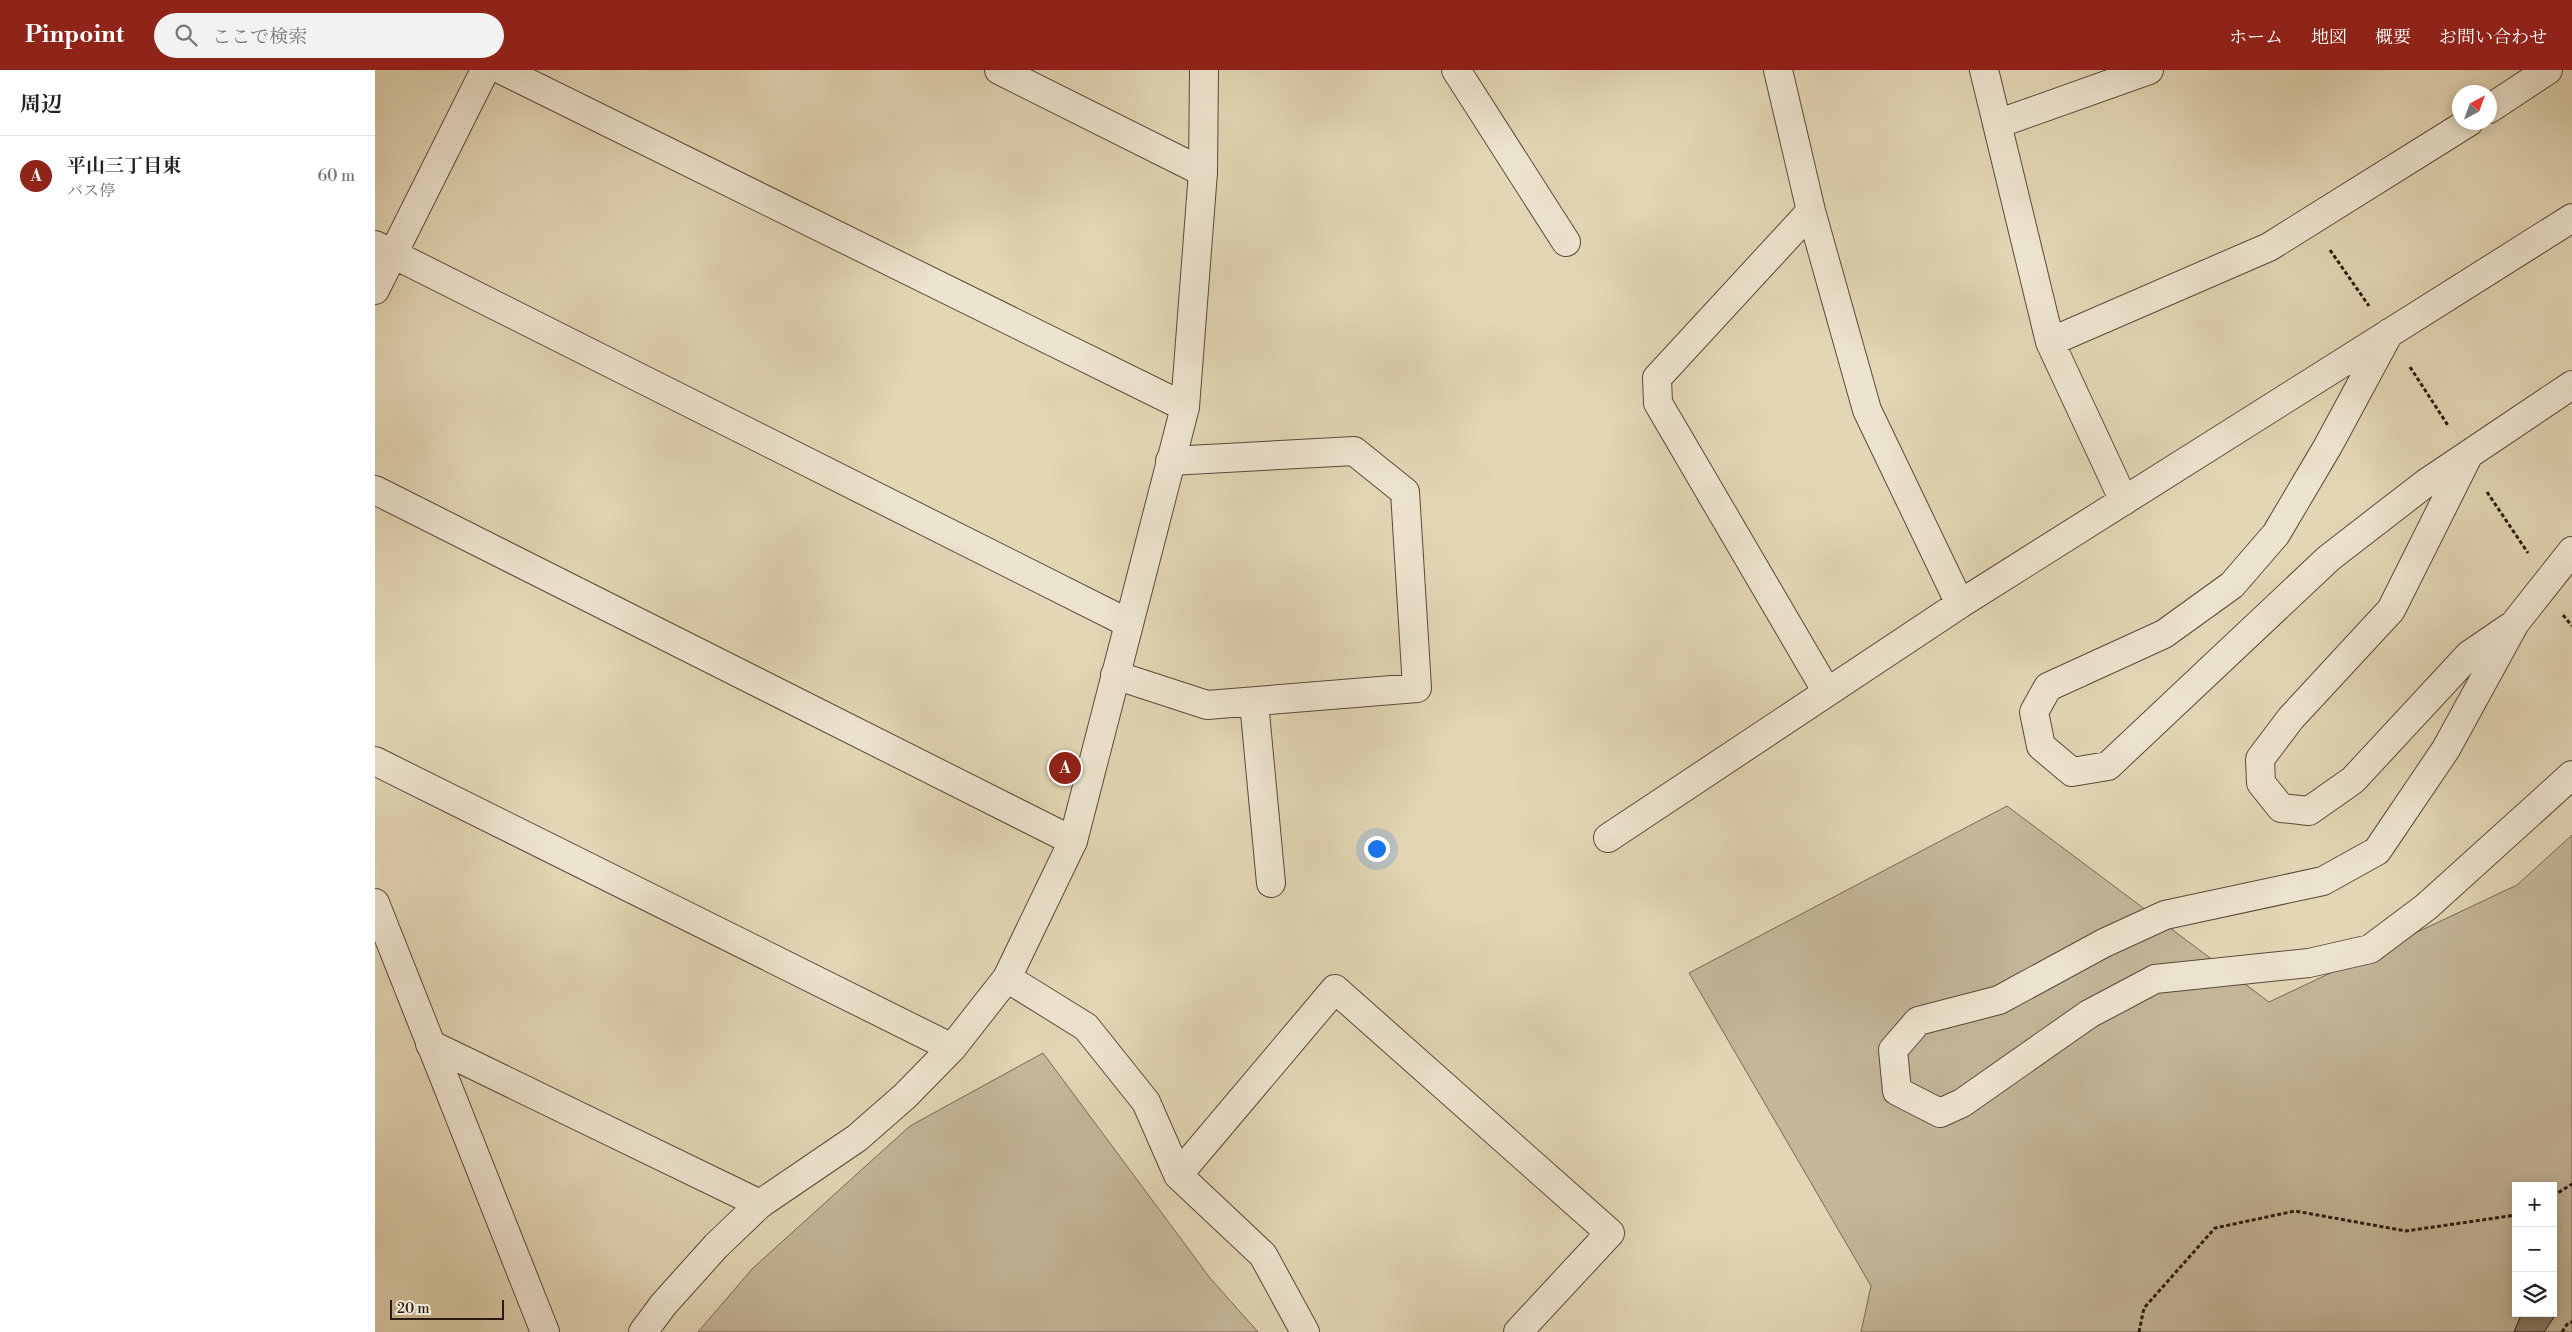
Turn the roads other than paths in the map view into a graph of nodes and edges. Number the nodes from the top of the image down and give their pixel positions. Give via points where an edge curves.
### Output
1 (485, 70) edge
2 (502, 70) edge
3 (999, 70) edge
4 (1204, 70) edge
5 (1456, 70) edge
6 (1778, 70) edge
7 (1984, 70) edge
8 (2149, 70) edge
9 (2537, 73) edge
10 (2497, 103) edge
11 (1997, 124) junction
12 (2456, 130) edge
13 (1203, 172) junction
14 (1811, 211) junction
15 (2572, 218) edge
16 (1566, 242) dead end
17 (384, 250) edge
18 (375, 290) edge
19 (2389, 333) junction
20 (2050, 342) junction
21 (2572, 385) edge
22 (1185, 407) junction
23 (2461, 445) junction
24 (1171, 461) junction
25 (375, 490) edge
26 (2124, 501) junction
27 (2572, 551) edge
28 (1960, 604) junction
29 (1128, 623) junction
30 (2515, 624) junction
31 (1115, 675) junction
32 (1827, 692) junction
33 (1254, 702) junction
34 (375, 761) edge
35 (2572, 775) edge
36 (1608, 838) dead end
37 (1073, 841) junction
38 (1271, 883) dead end
39 (375, 903) edge
40 (1007, 978) junction
41 (430, 1044) junction
42 (951, 1048) junction
43 (1178, 1175) junction
44 (760, 1204) junction
45 (545, 1332) edge
46 (643, 1332) edge
47 (1305, 1332) edge
48 (1518, 1332) edge

1 - 17 street
2 - 22 street
3 - 13 street
4 - 13 street
5 - 16 street
6 - 14 street
7 - 11 street
8 - 11 street
9 - 10 street
11 - 20 street
12 - 20 street via 2269,247
13 - 22 street
14 - 28 street via 1867,410
14 - 32 street via 1657,378 1658,403
15 - 19 street
17 - 18 street
17 - 29 street
19 - 23 street via 2276,534 2232,585 2164,634 2048,687 2034,712 2041,746 2072,772 2108,766 2329,558 2426,483
19 - 26 street
20 - 26 street
21 - 23 street
22 - 24 street
23 - 30 street via 2391,610 2297,711 2260,759 2261,783 2281,808 2309,811 2353,780 2469,655
24 - 29 street
24 - 33 street via 1354,451 1405,492 1417,688
25 - 37 street
26 - 28 street
27 - 30 street
28 - 32 street
29 - 31 street
30 - 35 street via 2446,749 2377,851 2323,881 2165,915 2104,942 1999,1000 1918,1021 1893,1050 1897,1092 1940,1113 1962,1103 2089,1014 2155,980 2309,963 2370,949 2426,907
31 - 33 street via 1207,705
31 - 37 street
32 - 36 street
33 - 38 street
34 - 42 street
37 - 40 street
39 - 41 street
40 - 42 street
40 - 43 street via 1086,1027 1146,1102
41 - 44 street
41 - 45 street
42 - 44 street via 905,1096 857,1138
43 - 47 street via 1263,1255
43 - 48 street via 1335,989 1610,1233
44 - 46 street via 716,1246

